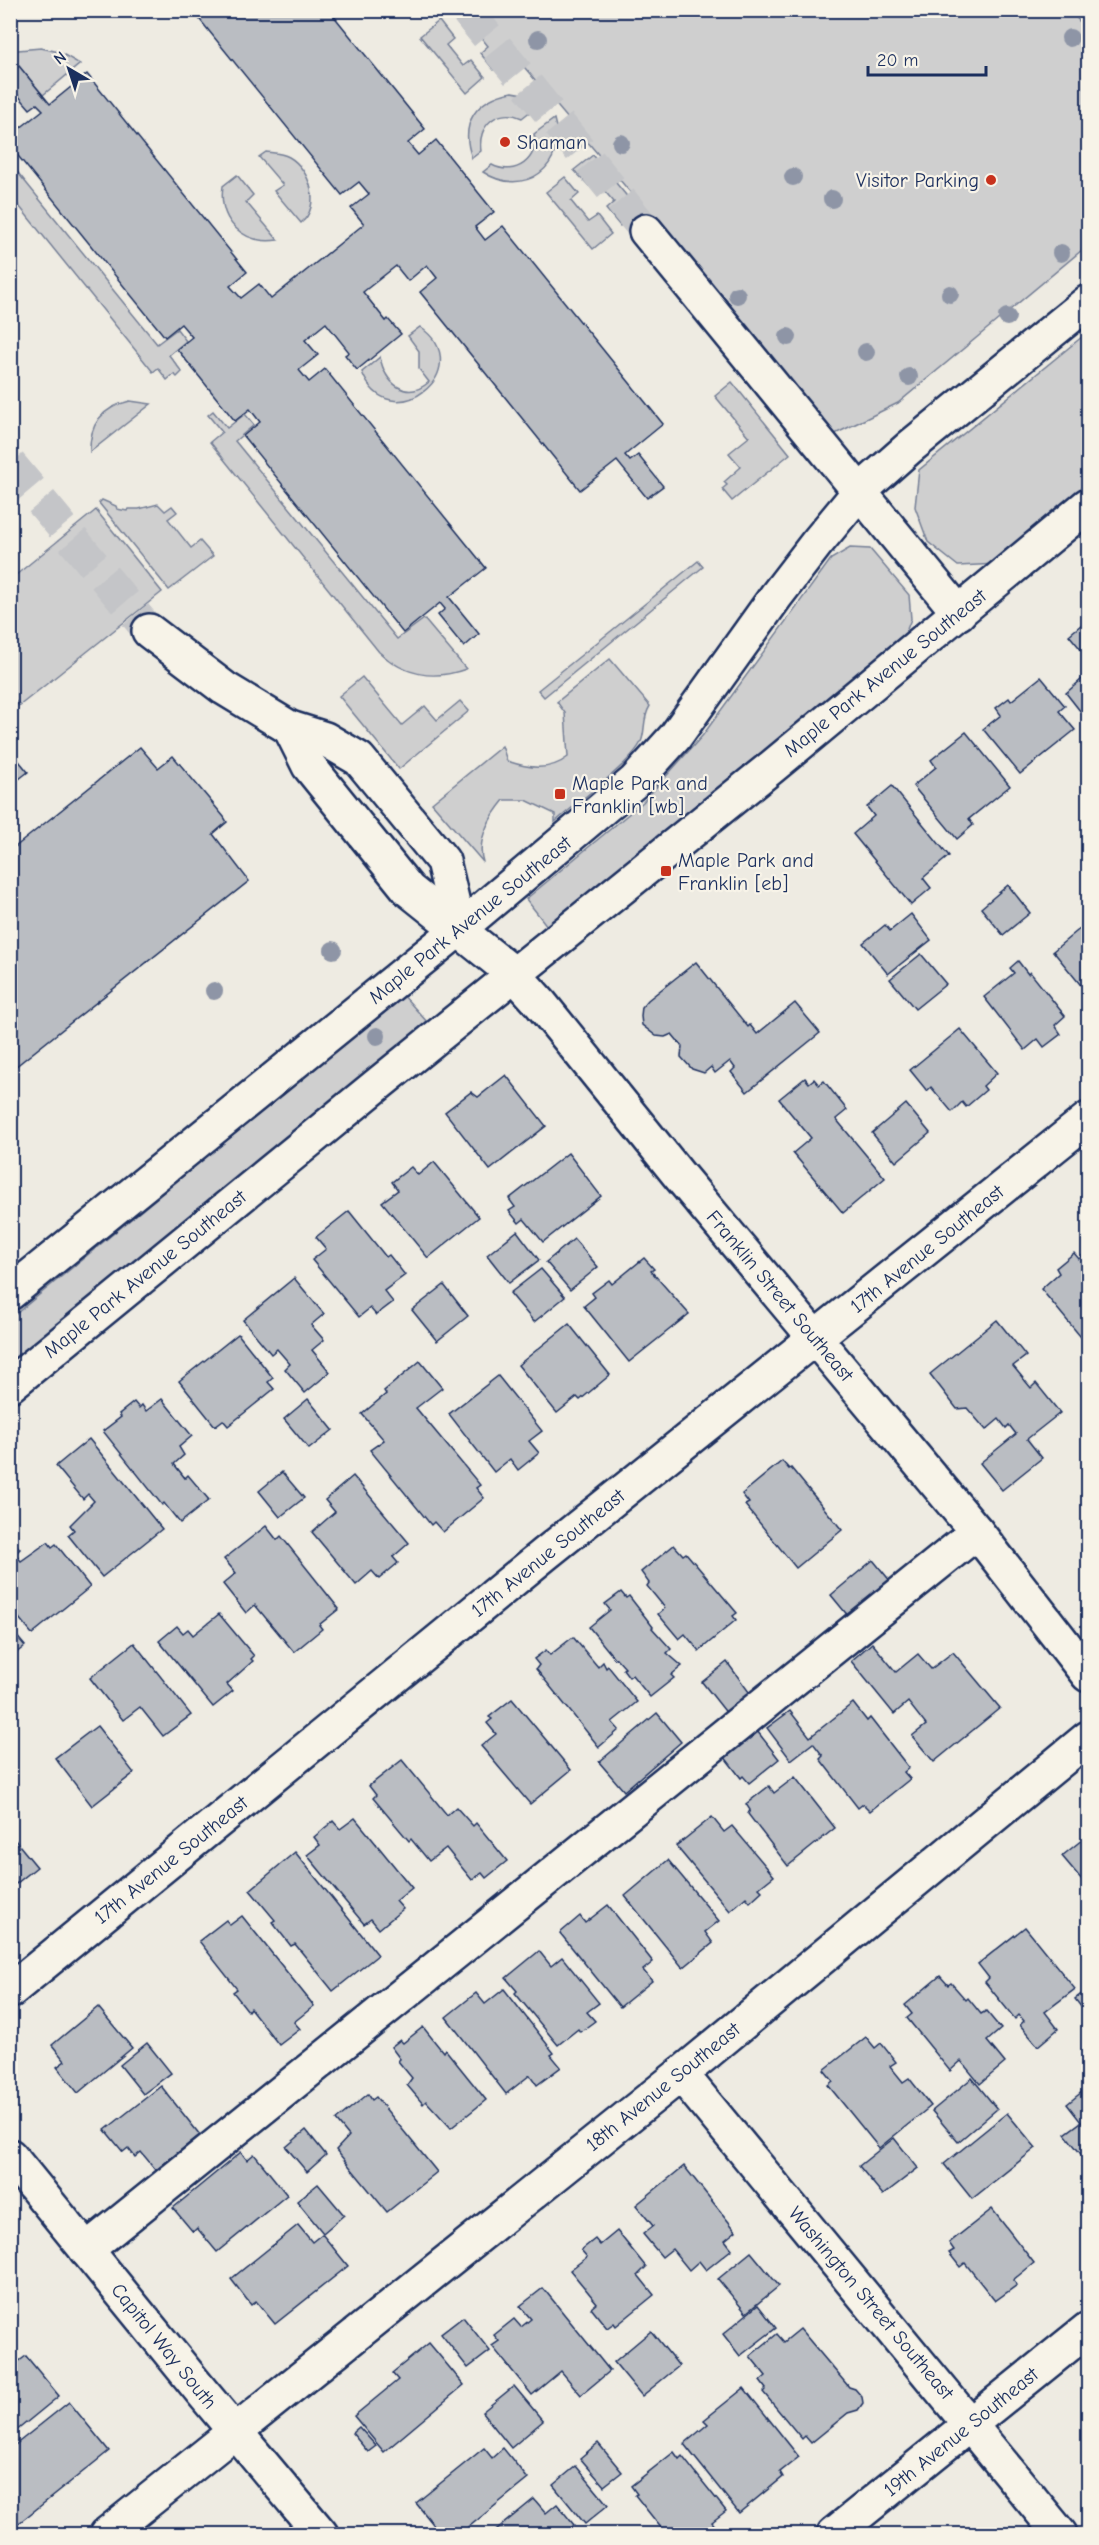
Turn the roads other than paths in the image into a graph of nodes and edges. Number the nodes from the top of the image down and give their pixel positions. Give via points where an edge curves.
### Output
1 (646, 231) tunnel mouth
2 (1089, 302) edge
3 (859, 492) junction
4 (1089, 506) edge
5 (959, 613) junction
6 (149, 631) tunnel mouth
7 (290, 728) junction
8 (459, 929) junction
9 (514, 974) junction
10 (1089, 1119) edge
11 (10, 1293) edge
12 (815, 1338) junction
13 (10, 1384) edge
14 (977, 1532) junction
15 (1089, 1675) edge
16 (1089, 1738) edge
17 (10, 1991) edge
18 (681, 2074) junction
19 (10, 2156) edge
20 (86, 2250) junction
21 (1089, 2329) edge
22 (970, 2424) junction
23 (234, 2431) junction
24 (107, 2535) edge
25 (321, 2535) edge
26 (834, 2535) edge
27 (1060, 2535) edge

1 - 3 street
2 - 3 street, Maple Park Avenue Southeast
3 - 5 street
3 - 8 street, Maple Park Avenue Southeast via 796,570 675,736 634,782
4 - 5 street, Maple Park Avenue Southeast
5 - 9 street, Maple Park Avenue Southeast
6 - 7 street via 224,688
7 - 8 street, Franklin Street Southeast via 309,766 409,890
7 - 8 street via 325,739 359,759 443,861
8 - 9 street, Franklin Street Southeast
8 - 11 street, Maple Park Avenue Southeast
9 - 12 street, Franklin Street Southeast
9 - 13 street, Maple Park Avenue Southeast
10 - 12 street, 17th Avenue Southeast
12 - 14 street, Franklin Street Southeast
12 - 17 street, 17th Avenue Southeast
14 - 15 street, Franklin Street Southeast
14 - 20 street
16 - 18 street, 18th Avenue Southeast
18 - 22 street, Washington Street Southeast
18 - 23 street, 18th Avenue Southeast
19 - 20 street, Capitol Way South
20 - 23 street, Capitol Way South
21 - 22 street, 19th Avenue Southeast
22 - 26 street, 19th Avenue Southeast
22 - 27 street, Washington Street Southeast
23 - 24 street, 18th Avenue Southeast
23 - 25 street, Capitol Way South

